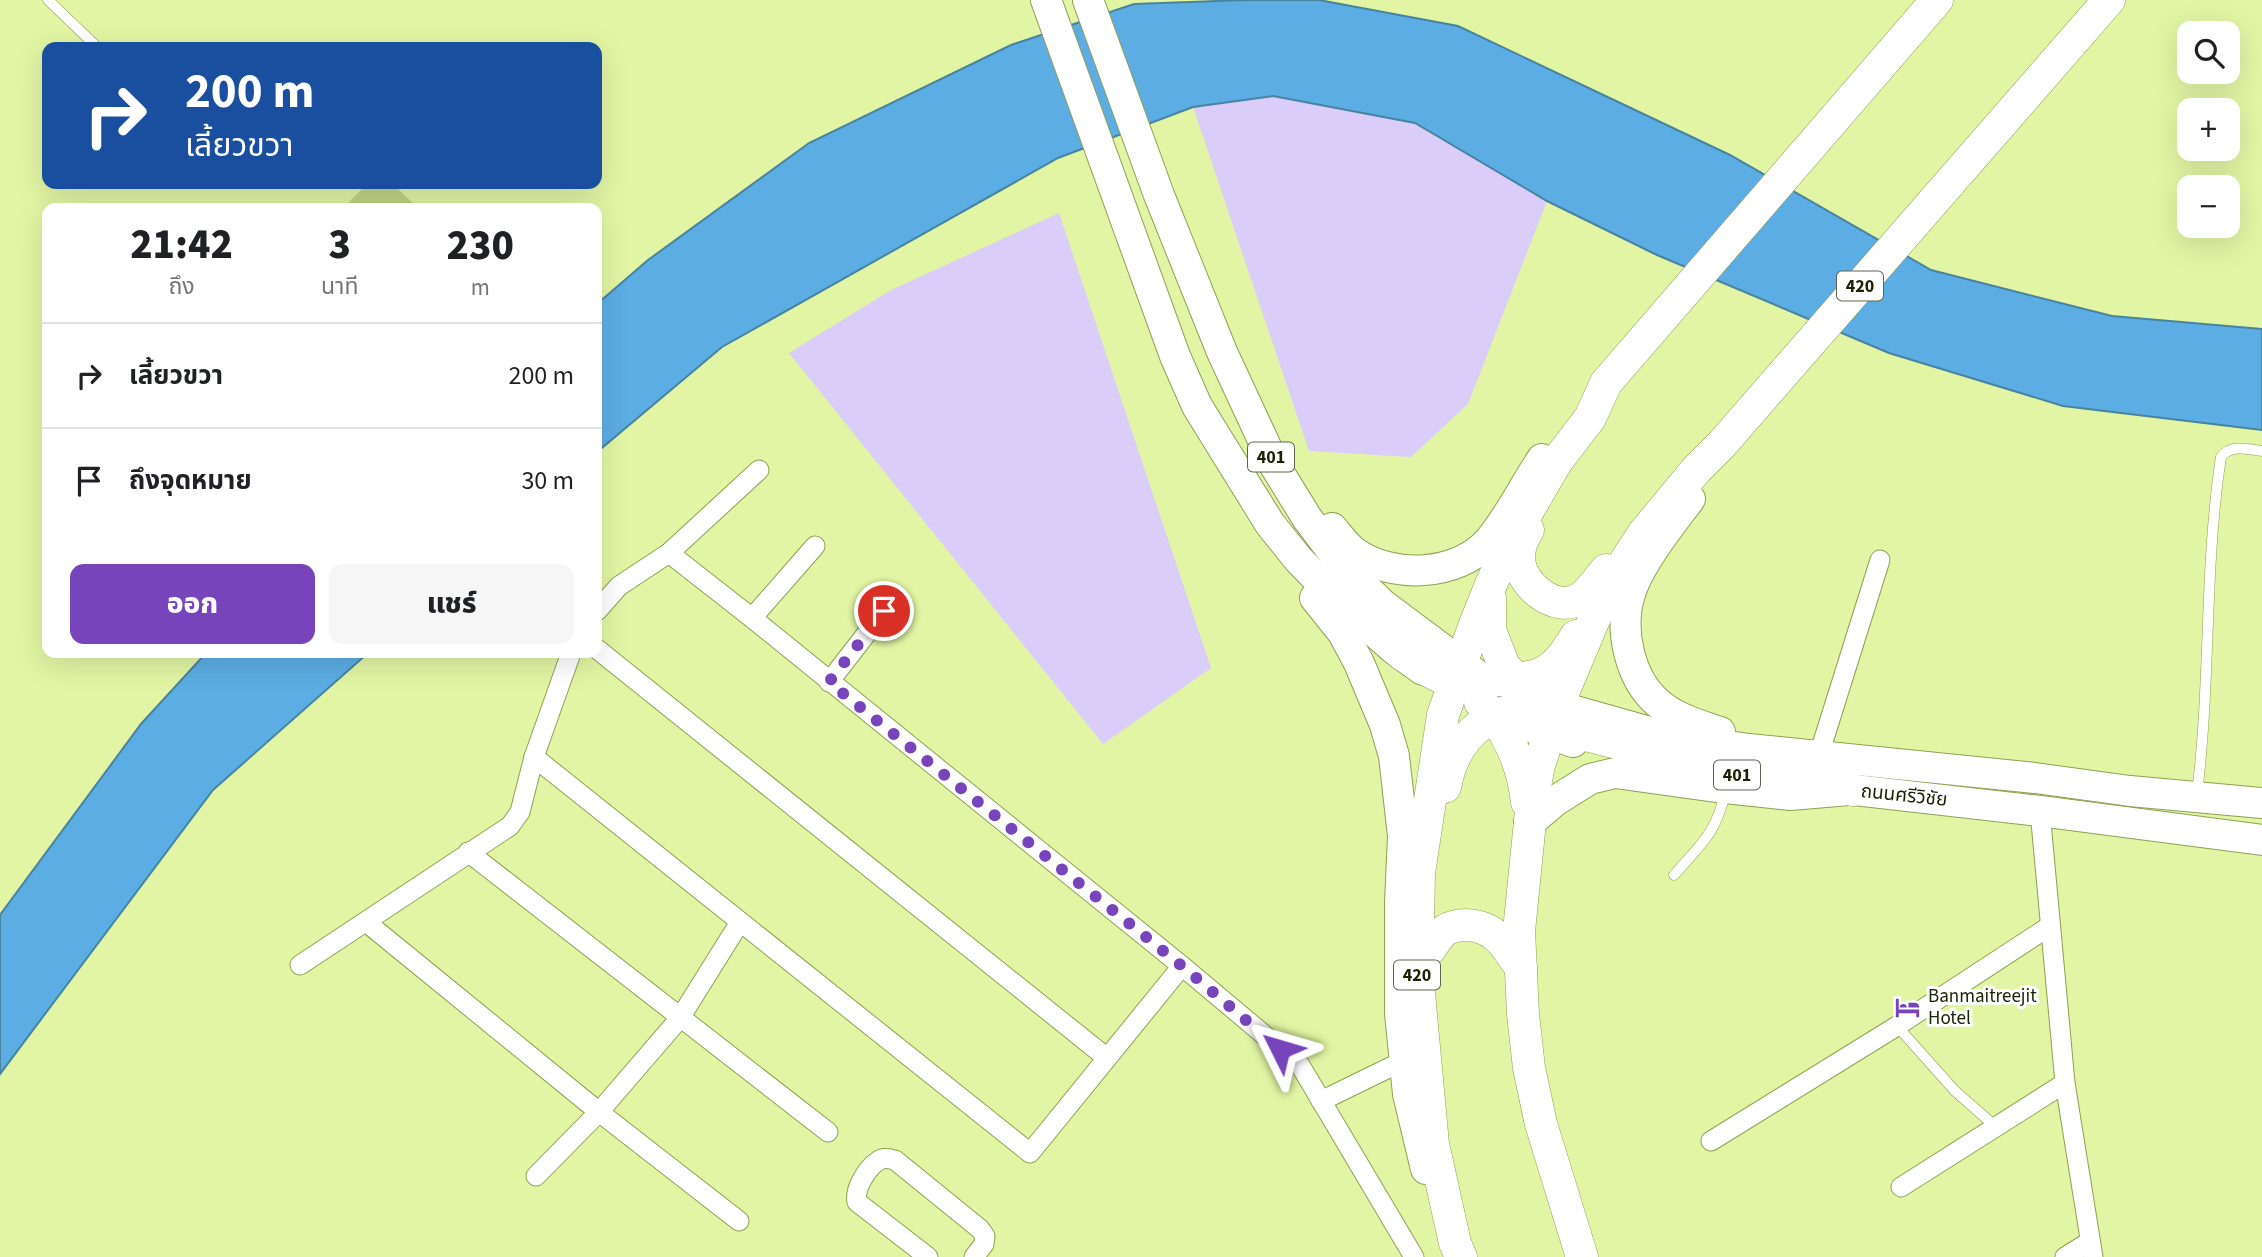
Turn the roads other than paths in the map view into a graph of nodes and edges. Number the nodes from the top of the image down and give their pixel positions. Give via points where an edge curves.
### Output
1 (48, 0) edge
2 (1046, 0) edge
3 (1088, 0) edge
4 (1937, 0) edge
5 (2109, 0) edge
6 (92, 42) edge
7 (1190, 272) junction
8 (1606, 383) junction
9 (1197, 406) junction
10 (1722, 444) junction
11 (1565, 450) junction
12 (2262, 451) edge
13 (760, 470) dead end
14 (815, 546) dead end
15 (669, 553) junction
16 (1880, 560) dead end
17 (1607, 569) junction
18 (1492, 582) junction
19 (602, 605) edge
20 (884, 611) dead end
21 (752, 618) junction
22 (602, 653) edge
23 (1403, 655) joint
24 (569, 658) edge
25 (829, 682) junction
26 (1506, 694) junction
27 (1495, 716) junction
28 (1822, 745) junction
29 (534, 757) junction
30 (1861, 760) junction
31 (1725, 788) junction
32 (1853, 790) junction
33 (2197, 797) junction
34 (2262, 803) edge
35 (2040, 811) junction
36 (1530, 823) junction
37 (2262, 840) edge
38 (468, 852) junction
39 (1674, 874) dead end
40 (366, 922) junction
41 (740, 922) junction
42 (2050, 926) junction
43 (1430, 949) junction
44 (300, 965) dead end
45 (1182, 966) junction
46 (1521, 968) junction
47 (680, 1018) junction
48 (1896, 1026) junction
49 (1107, 1058) junction
50 (1405, 1060) junction
51 (2065, 1083) junction
52 (1321, 1101) junction
53 (599, 1112) junction
54 (1996, 1127) junction
55 (828, 1132) dead end
56 (1711, 1141) dead end
57 (536, 1176) dead end
58 (1901, 1187) dead end
59 (738, 1222) dead end
60 (2091, 1250) edge
61 (928, 1257) edge
62 (974, 1257) edge
63 (1414, 1257) edge
64 (1461, 1257) edge
65 (1582, 1257) edge
66 (2065, 1257) edge

1 - 6 lane
2 - 9 main road, 401 via 1133,244
3 - 7 main road, 401
4 - 8 highway, 420
5 - 10 highway, 420
7 - 8 main road via 1239,355 1279,452 1299,486 1353,551 1391,569 1441,567 1466,558 1487,543 1545,454
7 - 26 main road, 401 via 1275,466 1344,568 1382,604
8 - 11 highway, 420 via 1590,418
9 - 23 main road, 401 via 1270,524 1299,560
9 - 50 main road via 1264,538 1343,632 1394,756 1403,836 1400,986
10 - 17 highway via 1676,475 1642,514
10 - 26 highway, 420 via 1643,534 1606,591
10 - 28 main road via 1630,593 1625,620 1636,674 1657,702 1692,722 1722,733
11 - 17 highway via 1555,483 1523,539 1518,558 1527,580 1553,602 1582,598
11 - 18 highway, 420
12 - 33 lane via 2232,449 2221,457
13 - 15 street
14 - 21 street
15 - 19 street via 619,586
15 - 21 street
16 - 28 street
17 - 26 highway via 1562,658
18 - 26 highway via 1490,630 1504,666
18 - 26 highway, 420 via 1474,627
20 - 25 street
21 - 25 street
22 - 49 street
23 - 26 highway via 1442,677
24 - 29 street
25 - 45 street
26 - 27 highway
26 - 27 highway via 1517,708
26 - 30 main road, ถนนศรีวิชัย / 401 via 1667,737
26 - 32 highway via 1578,733 1693,758 1798,772
26 - 36 highway, 420 via 1539,765
26 - 64 highway, 420 via 1443,715 1419,873 1417,972 1433,1144
27 - 36 highway via 1515,755
27 - 43 highway via 1478,725 1458,749 1446,781 1430,867
28 - 30 main road
29 - 38 street via 520,812 510,826
29 - 41 street
30 - 33 main road, ถนนศรีวิชัย / 401
31 - 32 main road, ถนนศรีวิชัย via 1790,795
31 - 36 main road, ถนนศรีวิชัย via 1615,773 1590,779
31 - 39 lane via 1714,829
32 - 35 main road, ถนนศรีวิชัย
33 - 34 main road, ถนนศรีวิชัย
35 - 37 main road, ถนนศรีวิชัย
35 - 42 street
36 - 46 highway, 420 via 1519,931
38 - 40 street
38 - 47 street
40 - 44 street
40 - 53 street
41 - 47 street
41 - 49 street via 1030,1153
42 - 48 street
42 - 51 street
43 - 46 highway via 1443,931 1478,925 1492,931
43 - 64 highway via 1441,1109 1458,1206
45 - 49 street
45 - 52 street via 1300,1065
46 - 65 highway, 420 via 1528,1054 1541,1124
47 - 53 street
47 - 55 street
48 - 54 lane via 1955,1091
48 - 56 street
50 - 52 street
50 - 64 main road via 1408,1094 1436,1214
51 - 54 street
51 - 60 street
52 - 63 street
53 - 57 street
53 - 59 street
54 - 58 street
60 - 66 street
61 - 62 street via 858,1202 859,1185 877,1161 895,1160 980,1229 984,1244

